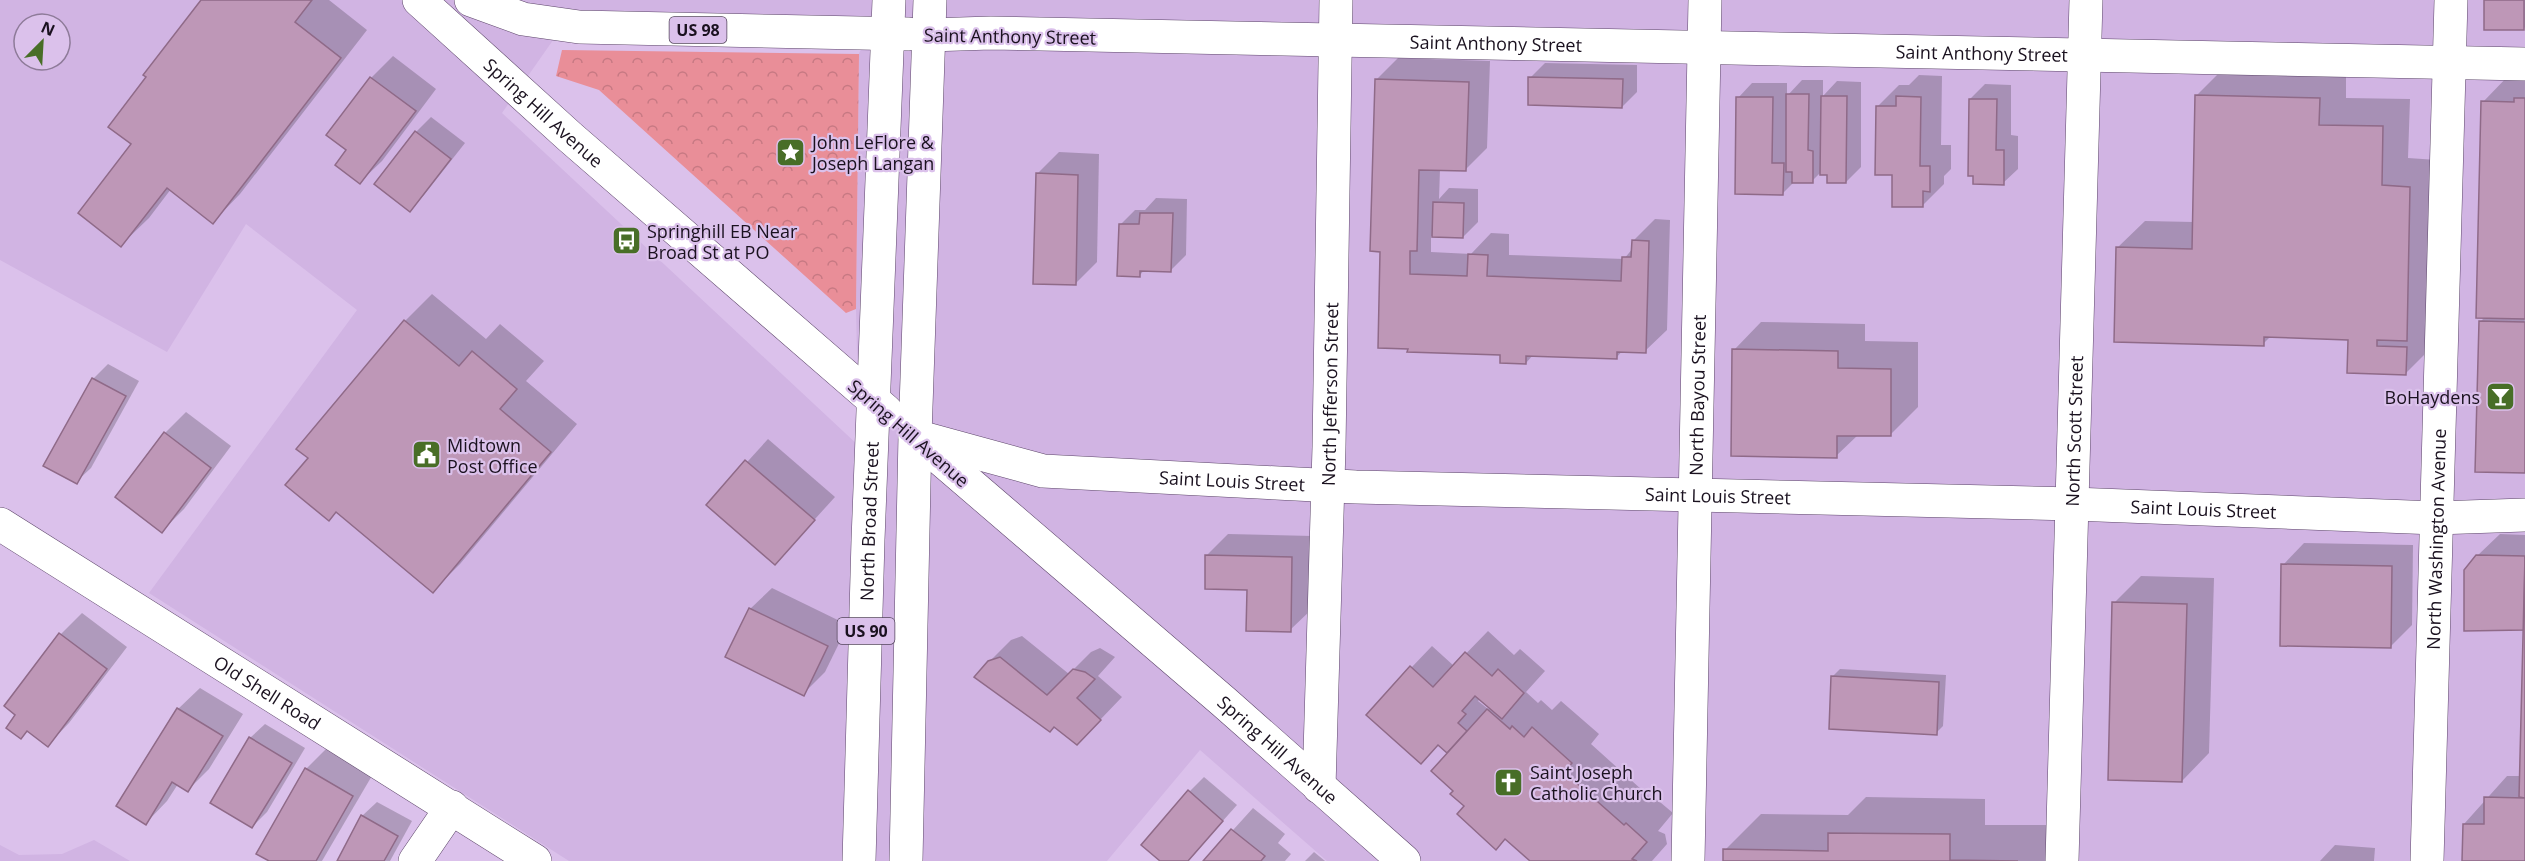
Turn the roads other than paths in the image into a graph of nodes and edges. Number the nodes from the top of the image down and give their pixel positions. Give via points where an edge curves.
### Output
1 (419, 0) edge
2 (471, 0) edge
3 (889, 0) edge
4 (930, 0) edge
5 (1336, 0) edge
6 (1705, 0) edge
7 (2086, 0) edge
8 (2451, 0) edge
9 (888, 34) junction
10 (929, 35) junction
11 (1335, 40) junction
12 (1704, 48) junction
13 (2085, 55) junction
14 (2449, 62) junction
15 (2525, 64) edge
16 (873, 401) junction
17 (915, 436) junction
18 (1328, 486) junction
19 (1696, 495) junction
20 (2073, 504) junction
21 (2525, 515) edge
22 (2436, 518) junction
23 (0, 524) edge
24 (1319, 787) junction
25 (452, 807) junction
26 (415, 861) edge
27 (535, 861) edge
28 (859, 861) edge
29 (906, 861) edge
30 (1404, 861) edge
31 (1688, 861) edge
32 (2062, 861) edge
33 (2427, 861) edge

1 - 16 street, Spring Hill Avenue
2 - 9 street, Saint Anthony Street / US 98 via 523,19 579,27
3 - 9 street, North Broad Street / US 90
4 - 10 street, US 90
5 - 11 street, North Jefferson Street
6 - 12 street, North Bayou Street
7 - 13 street, North Scott Street
8 - 14 street, North Washington Avenue
9 - 10 street, Saint Anthony Street / US 98
9 - 16 street, North Broad Street / US 90
10 - 11 street, Saint Anthony Street
10 - 17 street, US 90
11 - 12 street, Saint Anthony Street
11 - 18 street, North Jefferson Street
12 - 13 street, Saint Anthony Street
12 - 19 street, North Bayou Street
13 - 14 street, Saint Anthony Street
13 - 20 street, North Scott Street
14 - 15 street, Saint Anthony Street
14 - 22 street, North Washington Avenue
16 - 17 street, Spring Hill Avenue
16 - 28 street, North Broad Street / US 90
17 - 18 street, Saint Louis Street via 1043,471
17 - 24 street, Spring Hill Avenue
17 - 29 street, US 90
18 - 19 street, Saint Louis Street
18 - 24 street, North Jefferson Street
19 - 20 street, Saint Louis Street
19 - 31 street, North Bayou Street
20 - 22 street, Saint Louis Street
20 - 32 street, North Scott Street
21 - 22 street, Saint Louis Street
22 - 33 street, North Washington Avenue
23 - 25 street, Old Shell Road
24 - 30 street, Spring Hill Avenue
25 - 26 street
25 - 27 street, Old Shell Road

